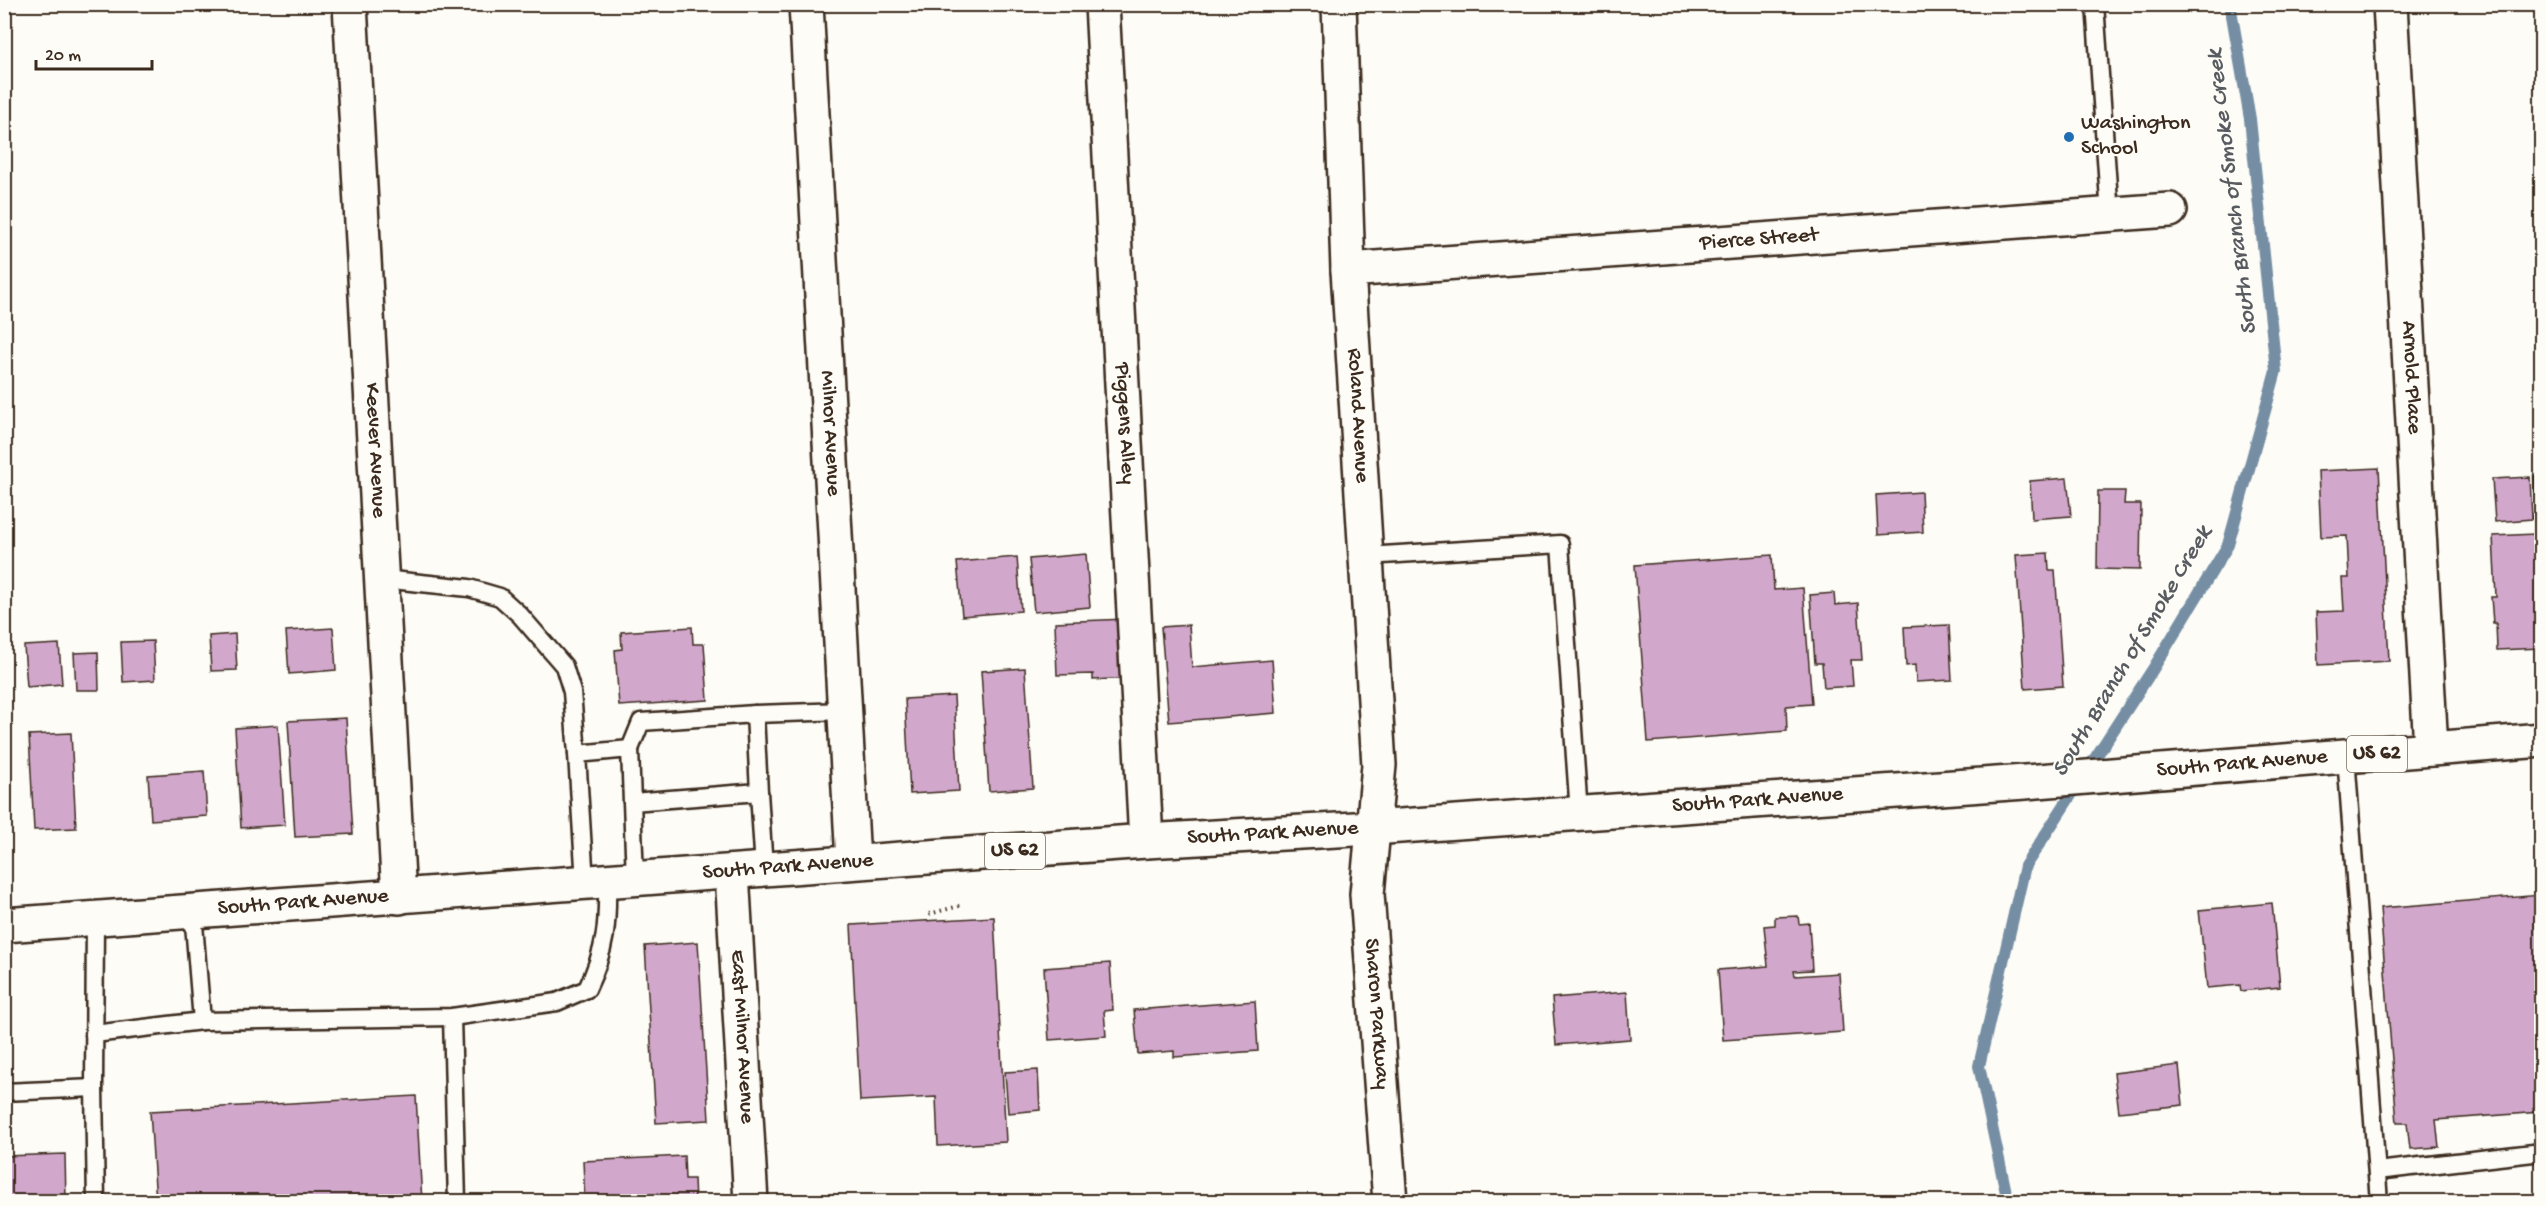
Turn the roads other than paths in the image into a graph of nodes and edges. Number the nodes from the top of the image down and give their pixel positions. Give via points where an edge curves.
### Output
1 (350, 4) edge
2 (806, 4) edge
3 (1102, 4) edge
4 (1339, 4) edge
5 (2095, 4) edge
6 (2390, 4) edge
7 (2170, 210) dead end
8 (2110, 215) junction
9 (1348, 270) junction
10 (1366, 556) junction
11 (381, 579) junction
12 (845, 711) junction
13 (755, 714) junction
14 (2541, 740) edge
15 (630, 749) junction
16 (2431, 750) junction
17 (577, 754) junction
18 (2346, 756) junction
19 (759, 792) junction
20 (632, 802) junction
21 (1579, 814) junction
22 (1372, 828) junction
23 (1146, 841) junction
24 (853, 862) junction
25 (748, 870) junction
26 (609, 881) junction
27 (399, 897) junction
28 (194, 912) junction
29 (95, 919) junction
30 (4, 925) edge
31 (452, 1017) junction
32 (202, 1021) junction
33 (94, 1034) junction
34 (94, 1088) junction
35 (4, 1092) edge
36 (2541, 1152) edge
37 (2377, 1171) junction
38 (96, 1202) edge
39 (457, 1202) edge
40 (751, 1202) edge
41 (1390, 1202) edge
42 (2379, 1202) edge

1 - 11 street, Keever Avenue
2 - 12 street, Milnor Avenue
3 - 23 street, Piggens Alley
4 - 9 street, Roland Avenue
5 - 8 lane
6 - 16 street, Arnold Place
7 - 8 street, Pierce Street
8 - 9 street, Pierce Street
9 - 10 street, Roland Avenue
10 - 21 lane via 1560,544
10 - 22 street, Roland Avenue via 1378,765
11 - 17 lane via 469,588 500,597 564,666 572,692
11 - 27 street, Keever Avenue
12 - 13 lane
12 - 24 street, Milnor Avenue
13 - 15 lane via 640,722
13 - 19 lane
14 - 16 street, South Park Avenue / US 62
15 - 17 lane
15 - 20 lane
16 - 18 street, South Park Avenue / US 62
17 - 26 lane
18 - 21 street, South Park Avenue / US 62
18 - 37 lane
19 - 20 lane
19 - 25 lane
20 - 26 lane
21 - 22 street, South Park Avenue / US 62
22 - 23 street, South Park Avenue / US 62
22 - 41 street, Sharon Parkway via 1367,894
23 - 24 street, South Park Avenue / US 62
24 - 25 street, South Park Avenue / US 62
25 - 26 street, South Park Avenue / US 62
25 - 40 street, East Milnor Avenue
26 - 27 street, South Park Avenue / US 62
26 - 31 lane via 608,924 599,964 587,989 557,1002
27 - 28 street, South Park Avenue / US 62
28 - 29 street, South Park Avenue / US 62
28 - 32 lane
29 - 30 street, South Park Avenue / US 62
29 - 33 lane
31 - 32 lane
31 - 39 lane
32 - 33 lane
33 - 34 lane
34 - 35 lane
34 - 38 lane
36 - 37 lane
37 - 42 lane

